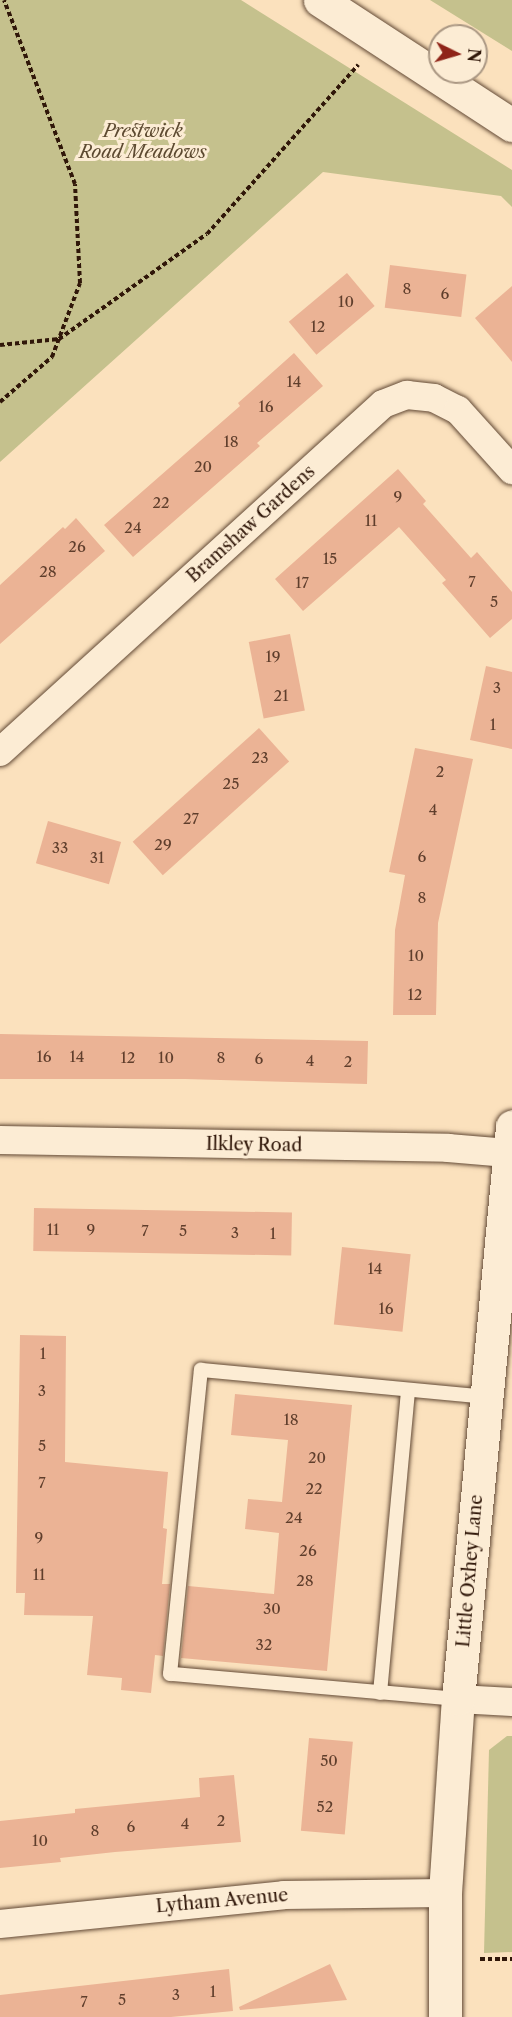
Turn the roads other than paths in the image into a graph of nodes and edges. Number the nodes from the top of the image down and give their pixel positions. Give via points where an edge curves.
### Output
1 (320, 0) edge
2 (512, 125) edge
3 (512, 470) edge
4 (0, 752) edge
5 (0, 1140) edge
6 (510, 1140) edge
7 (408, 1391) junction
8 (486, 1397) junction
9 (380, 1693) junction
10 (458, 1699) junction
11 (512, 1702) edge
12 (445, 1893) junction
13 (0, 1924) edge
14 (445, 2017) edge

1 - 2 main road
3 - 4 street, Bramshaw Gardens via 458,410 434,398 407,395 383,404
5 - 6 street, Ilkley Road via 437,1148
6 - 8 main road, Little Oxhey Lane
7 - 8 lane
7 - 9 lane
7 - 9 lane via 201,1370 170,1674
8 - 10 main road, Little Oxhey Lane
9 - 10 lane
10 - 11 street
10 - 12 main road, Little Oxhey Lane
12 - 13 street, Lytham Avenue via 284,1895
12 - 14 main road, Little Oxhey Lane

